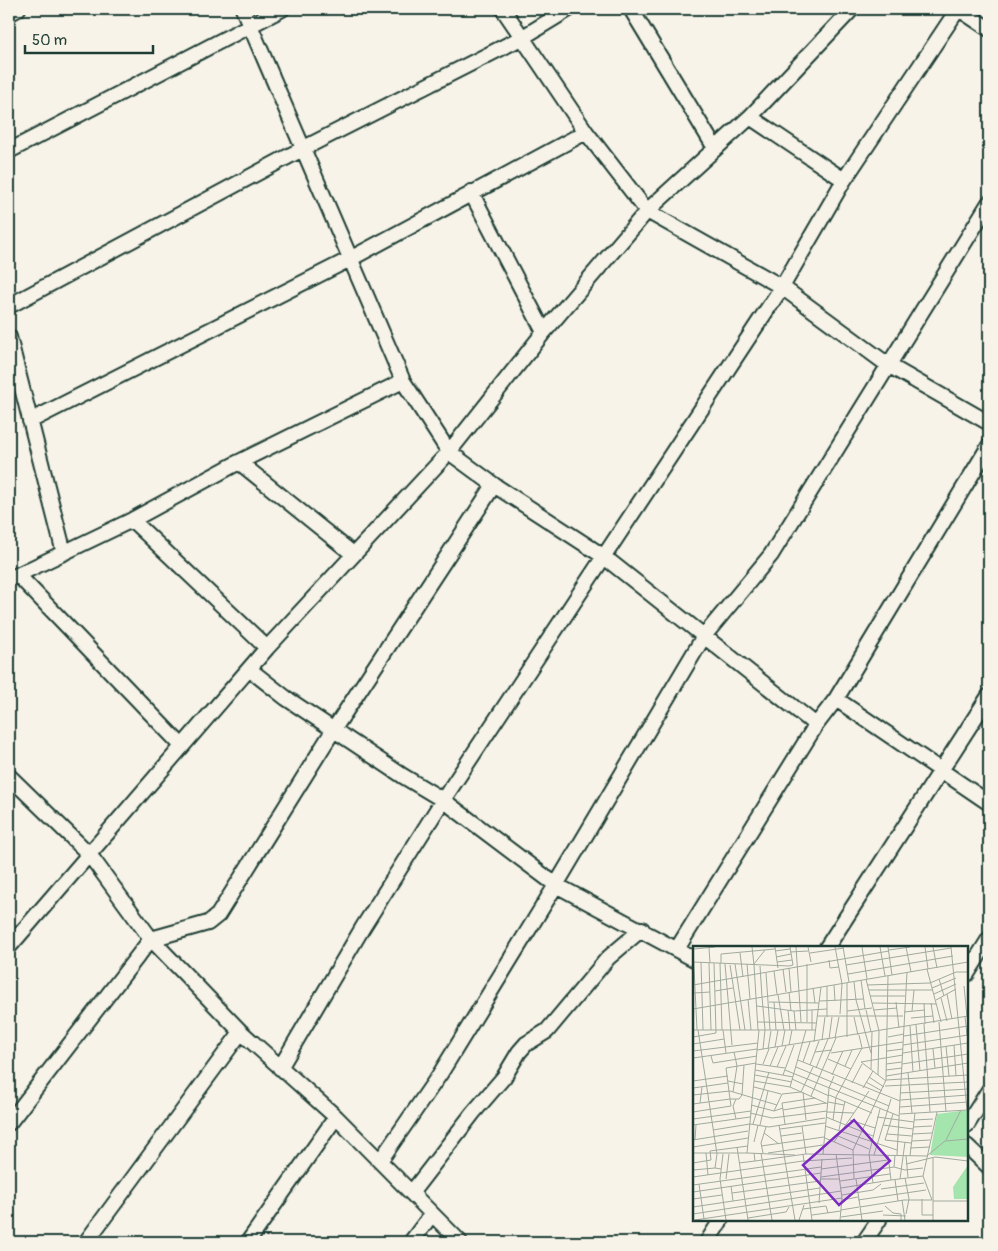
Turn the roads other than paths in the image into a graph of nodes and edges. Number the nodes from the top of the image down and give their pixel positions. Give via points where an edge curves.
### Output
1 (18, 9) edge
2 (243, 9) edge
3 (282, 9) edge
4 (503, 9) edge
5 (569, 9) edge
6 (631, 9) edge
7 (852, 9) edge
8 (959, 9) edge
9 (9, 14) edge
10 (987, 25) edge
11 (250, 26) junction
12 (523, 37) junction
13 (750, 117) junction
14 (586, 132) junction
15 (304, 148) junction
16 (715, 148) junction
17 (9, 151) edge
18 (844, 180) junction
19 (471, 192) junction
20 (989, 203) edge
21 (647, 212) junction
22 (350, 259) junction
23 (782, 287) junction
24 (9, 306) edge
25 (544, 332) junction
26 (9, 337) edge
27 (888, 365) junction
28 (404, 380) junction
29 (30, 421) junction
30 (989, 423) edge
31 (989, 446) edge
32 (449, 452) junction
33 (239, 462) junction
34 (494, 484) junction
35 (132, 520) junction
36 (64, 553) junction
37 (353, 554) junction
38 (603, 556) junction
39 (13, 577) edge
40 (704, 636) junction
41 (267, 648) junction
42 (248, 669) junction
43 (989, 696) edge
44 (836, 699) junction
45 (816, 725) junction
46 (334, 730) junction
47 (182, 746) junction
48 (941, 772) junction
49 (9, 776) edge
50 (444, 800) junction
51 (989, 803) edge
52 (89, 854) junction
53 (556, 885) junction
54 (642, 930) junction
55 (151, 939) junction
56 (989, 939) edge
57 (828, 946) edge
58 (9, 947) edge
59 (678, 949) junction
60 (693, 958) edge
61 (968, 972) edge
62 (241, 1032) junction
63 (280, 1068) junction
64 (989, 1090) edge
65 (336, 1117) junction
66 (9, 1123) edge
67 (968, 1123) edge
68 (968, 1147) edge
69 (380, 1161) junction
70 (989, 1167) edge
71 (412, 1192) junction
72 (432, 1214) junction
73 (720, 1221) edge
74 (878, 1221) edge
75 (86, 1242) edge
76 (248, 1242) edge
77 (411, 1242) edge
78 (460, 1242) edge
79 (707, 1242) edge
80 (864, 1242) edge

1 - 9 street
2 - 11 street
3 - 11 street
4 - 12 street
5 - 12 street
6 - 16 street
7 - 13 street
8 - 10 street
8 - 18 street
11 - 15 street
11 - 17 street
12 - 14 street
12 - 15 street
13 - 16 street
13 - 18 street
14 - 19 street
14 - 21 street
15 - 22 street
15 - 24 street
16 - 21 street
18 - 23 street
19 - 22 street
19 - 25 street
20 - 27 street
21 - 23 street
21 - 25 street
22 - 28 street
22 - 29 street
23 - 27 street
23 - 38 street
25 - 32 street
26 - 29 street
27 - 30 street
27 - 40 street via 771,555
28 - 32 street
28 - 33 street
29 - 36 street
31 - 44 street
32 - 34 street
32 - 37 street
33 - 35 street
33 - 37 street
34 - 38 street
34 - 46 street
35 - 36 street
35 - 41 street
36 - 39 street
37 - 41 street
38 - 40 street
38 - 50 street
39 - 47 street
40 - 45 street
40 - 53 street
41 - 42 street
42 - 46 street
42 - 47 street
43 - 48 street
44 - 45 street
44 - 48 street
45 - 59 street
46 - 50 street
46 - 55 street via 218,915 208,923
47 - 52 street
48 - 51 street
48 - 57 street
49 - 52 street
50 - 53 street
50 - 63 street via 363,927
52 - 55 street
52 - 58 street
53 - 54 street
53 - 69 street via 440,1074
54 - 59 street
54 - 71 street via 608,958 547,1031 526,1044 504,1077
55 - 62 street
55 - 66 street
56 - 61 street
59 - 60 street
62 - 63 street
62 - 75 street
63 - 65 street
64 - 67 street
65 - 69 street
65 - 76 street
68 - 70 street
69 - 71 street
71 - 72 street
72 - 77 street
72 - 78 street
73 - 79 street
74 - 80 street

